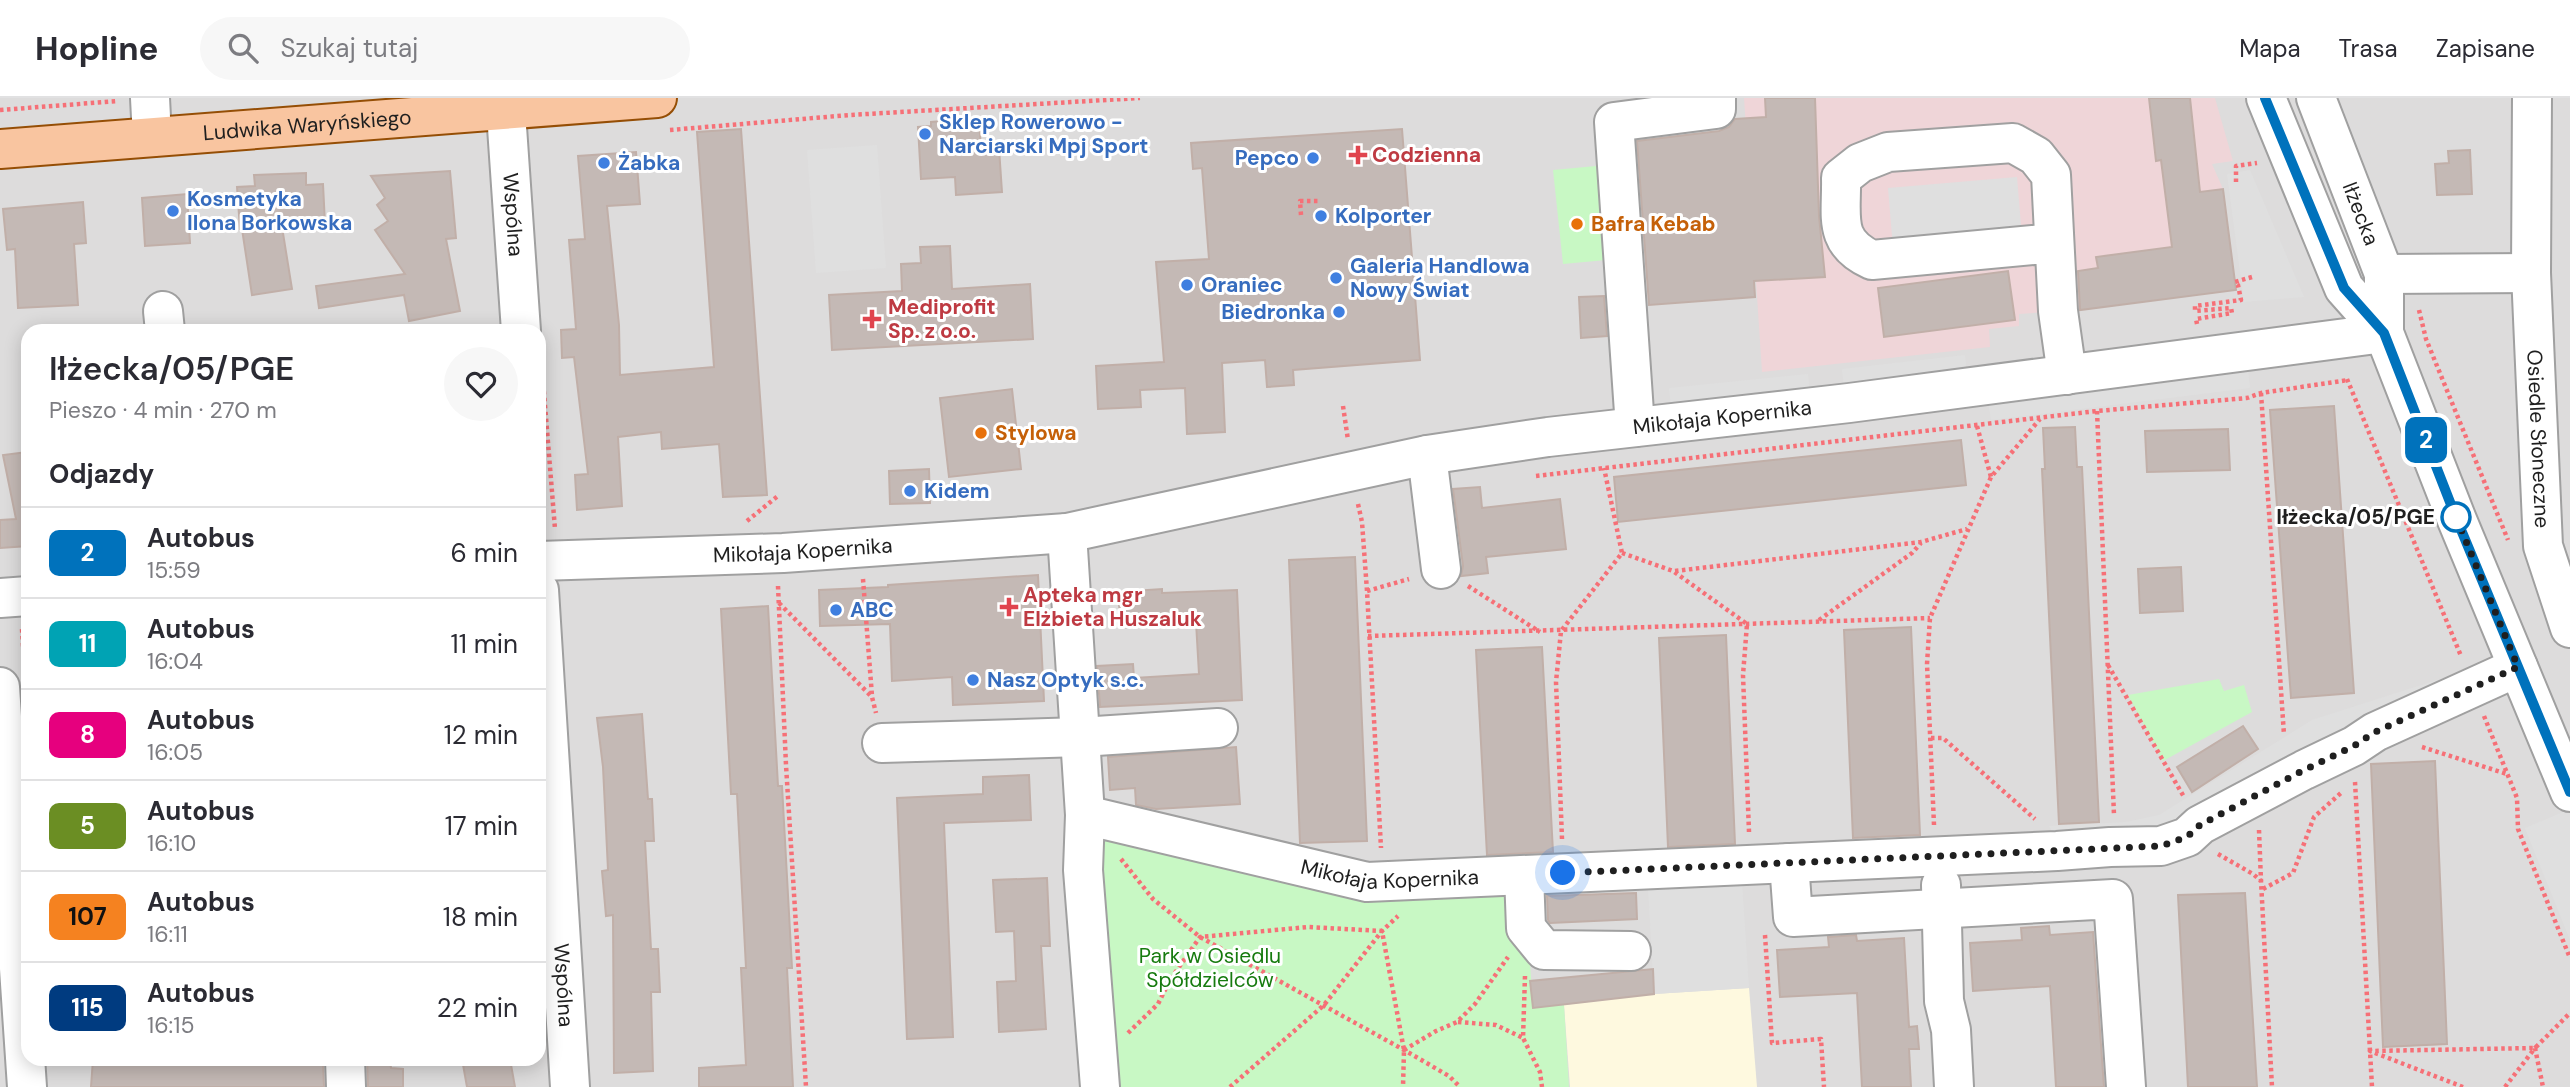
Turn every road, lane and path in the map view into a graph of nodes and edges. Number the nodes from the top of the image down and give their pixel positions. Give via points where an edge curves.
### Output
1 (657, 98) edge
2 (1716, 98) edge
3 (2266, 98) edge
4 (2316, 98) edge
5 (2532, 98) edge
6 (136, 99) edge
7 (505, 104) edge
8 (0, 110) edge
9 (152, 137) junction
10 (0, 149) edge
11 (2254, 152) dead end
12 (2235, 182) dead end
13 (1319, 201) dead end
14 (1301, 215) dead end
15 (2054, 243) junction
16 (2531, 273) junction
17 (2397, 274) junction
18 (2252, 277) dead end
19 (529, 324) edge
20 (2198, 331) dead end
21 (2384, 333) junction
22 (2333, 339) junction
23 (2067, 375) junction
24 (2261, 393) dead end
25 (2097, 411) dead end
26 (2040, 418) dead end
27 (1977, 426) dead end
28 (1635, 427) junction
29 (1427, 455) junction
30 (1604, 468) dead end
31 (1992, 477) junction
32 (779, 495) dead end
33 (1356, 496) dead end
34 (740, 527) dead end
35 (1968, 529) junction
36 (1067, 533) junction
37 (1921, 542) junction
38 (2509, 544) dead end
39 (547, 548) edge
40 (1622, 552) junction
41 (1441, 569) dead end
42 (1673, 571) junction
43 (863, 575) dead end
44 (778, 581) dead end
45 (21, 596) edge
46 (0, 598) edge
47 (779, 603) junction
48 (2567, 610) edge
49 (1930, 618) junction
50 (1818, 621) junction
51 (1747, 624) junction
52 (1561, 631) junction
53 (1368, 636) junction
54 (2108, 665) junction
55 (2518, 667) junction
56 (2472, 686) junction
57 (0, 687) edge
58 (872, 697) junction
59 (546, 702) edge
60 (1217, 728) dead end
61 (2375, 732) junction
62 (2284, 735) dead end
63 (1081, 737) junction
64 (1930, 738) junction
65 (882, 743) joint
66 (2507, 774) junction
67 (2570, 792) edge
68 (2258, 794) junction
69 (1085, 815) junction
70 (2183, 836) junction
71 (2110, 847) junction
72 (2057, 851) junction
73 (1937, 856) junction
74 (1120, 858) dead end
75 (1789, 863) junction
76 (1750, 865) junction
77 (1563, 873) junction
78 (1524, 875) junction
79 (2261, 881) junction
80 (2263, 889) junction
81 (1392, 897) junction
82 (2113, 899) junction
83 (1942, 909) junction
84 (1793, 916) junction
85 (1526, 928) junction
86 (1382, 931) junction
87 (1200, 937) junction
88 (1631, 951) dead end
89 (2570, 958) edge
90 (21, 998) edge
91 (1324, 1005) junction
92 (2570, 1013) edge
93 (1457, 1022) junction
94 (1523, 1038) junction
95 (2535, 1048) junction
96 (1404, 1050) junction
97 (2370, 1051) junction
98 (26, 1066) edge
99 (345, 1066) edge
100 (1099, 1075) edge
101 (27, 1087) edge
102 (346, 1087) edge
103 (570, 1087) edge
104 (806, 1087) edge
105 (1230, 1087) edge
106 (1403, 1087) edge
107 (1460, 1087) edge
108 (1542, 1087) edge
109 (1824, 1087) edge
110 (1954, 1087) edge
111 (2126, 1087) edge
112 (2272, 1087) edge
113 (2372, 1087) edge
114 (2463, 1087) edge
115 (2505, 1087) edge
116 (2543, 1087) edge

1 - 7 main road, Ludwika Waryńskiego
2 - 28 street via 1716,108 1614,122
3 - 21 street, Iłżecka via 2344,288
4 - 17 street, Iłżecka
5 - 16 street, Osiedle Słoneczne
6 - 8 path
6 - 9 street
7 - 9 main road, Ludwika Waryńskiego
7 - 19 street, Wspólna
9 - 10 main road, Ludwika Waryńskiego
11 - 12 path via 2259,163 2236,166
13 - 14 path via 1300,201
15 - 15 street via 2050,175 2036,156 2013,143 1888,152 1860,163 1841,178 1842,233 1854,252 1872,260
15 - 23 street
16 - 17 street
16 - 48 street, Osiedle Słoneczne via 2543,546
17 - 21 street, Iłżecka
17 - 38 path
18 - 20 path via 2235,282 2241,300 2195,306 2195,311 2231,308 2232,313 2196,319
21 - 22 street, Mikołaja Kopernika
21 - 55 street, Iłżecka
22 - 23 street, Mikołaja Kopernika
22 - 56 path
23 - 28 street, Mikołaja Kopernika
24 - 62 path
25 - 54 path
26 - 31 path
27 - 31 path
28 - 29 street, Mikołaja Kopernika
29 - 36 street, Mikołaja Kopernika
29 - 41 street
30 - 40 path
31 - 35 path
32 - 34 path
33 - 53 path via 1362,522
35 - 37 path
35 - 49 path
36 - 39 street, Mikołaja Kopernika via 783,552
36 - 63 street
37 - 42 path
37 - 50 path via 1912,554
40 - 42 path
40 - 52 path
42 - 51 path
43 - 58 path
44 - 47 path
45 - 46 street
47 - 58 path
47 - 104 path
49 - 50 path
49 - 64 path
50 - 51 path
51 - 52 path
51 - 76 path via 1743,675
52 - 53 path
52 - 77 path via 1556,682
53 - 81 path via 1377,807
54 - 70 path
54 - 71 path via 2114,823
55 - 56 street
55 - 67 street, Iłżecka
56 - 61 street
56 - 66 path
57 - 90 street
58 - 65 path
59 - 103 street, Wspólna
60 - 63 street
61 - 66 path
61 - 68 street
63 - 65 street
63 - 69 street
64 - 72 path via 1943,738 2040,823
64 - 73 path
66 - 89 path via 2517,798 2518,829
68 - 70 street
68 - 79 path
69 - 81 street, Mikołaja Kopernika via 1367,882
69 - 100 street via 1083,870
70 - 71 street, Mikołaja Kopernika
70 - 79 path
71 - 72 street, Mikołaja Kopernika
71 - 82 street
72 - 73 street, Mikołaja Kopernika
73 - 75 street, Mikołaja Kopernika
73 - 83 street
74 - 87 path via 1153,899
75 - 76 street, Mikołaja Kopernika
75 - 84 street
76 - 77 street, Mikołaja Kopernika
77 - 78 street, Mikołaja Kopernika
78 - 81 street, Mikołaja Kopernika
78 - 85 street
79 - 80 path
80 - 97 path via 2293,873 2314,817 2355,780
80 - 112 path
81 - 86 path
82 - 83 street
82 - 111 street
83 - 84 street
83 - 110 street via 1944,1001 1951,1030
84 - 109 path via 1764,921 1772,1043 1821,1039
85 - 88 street via 1544,950
85 - 93 path via 1475,1004
85 - 94 path
86 - 87 path via 1308,927
86 - 91 path
86 - 96 path
87 - 91 path
87 - 100 path via 1158,1004
91 - 96 path
91 - 105 path
92 - 95 path
93 - 94 path via 1496,1025
93 - 96 path
94 - 108 path via 1541,1072
95 - 97 path
95 - 115 path
95 - 116 path
96 - 106 path
96 - 107 path
97 - 113 path
97 - 114 path
98 - 101 street
99 - 102 street

